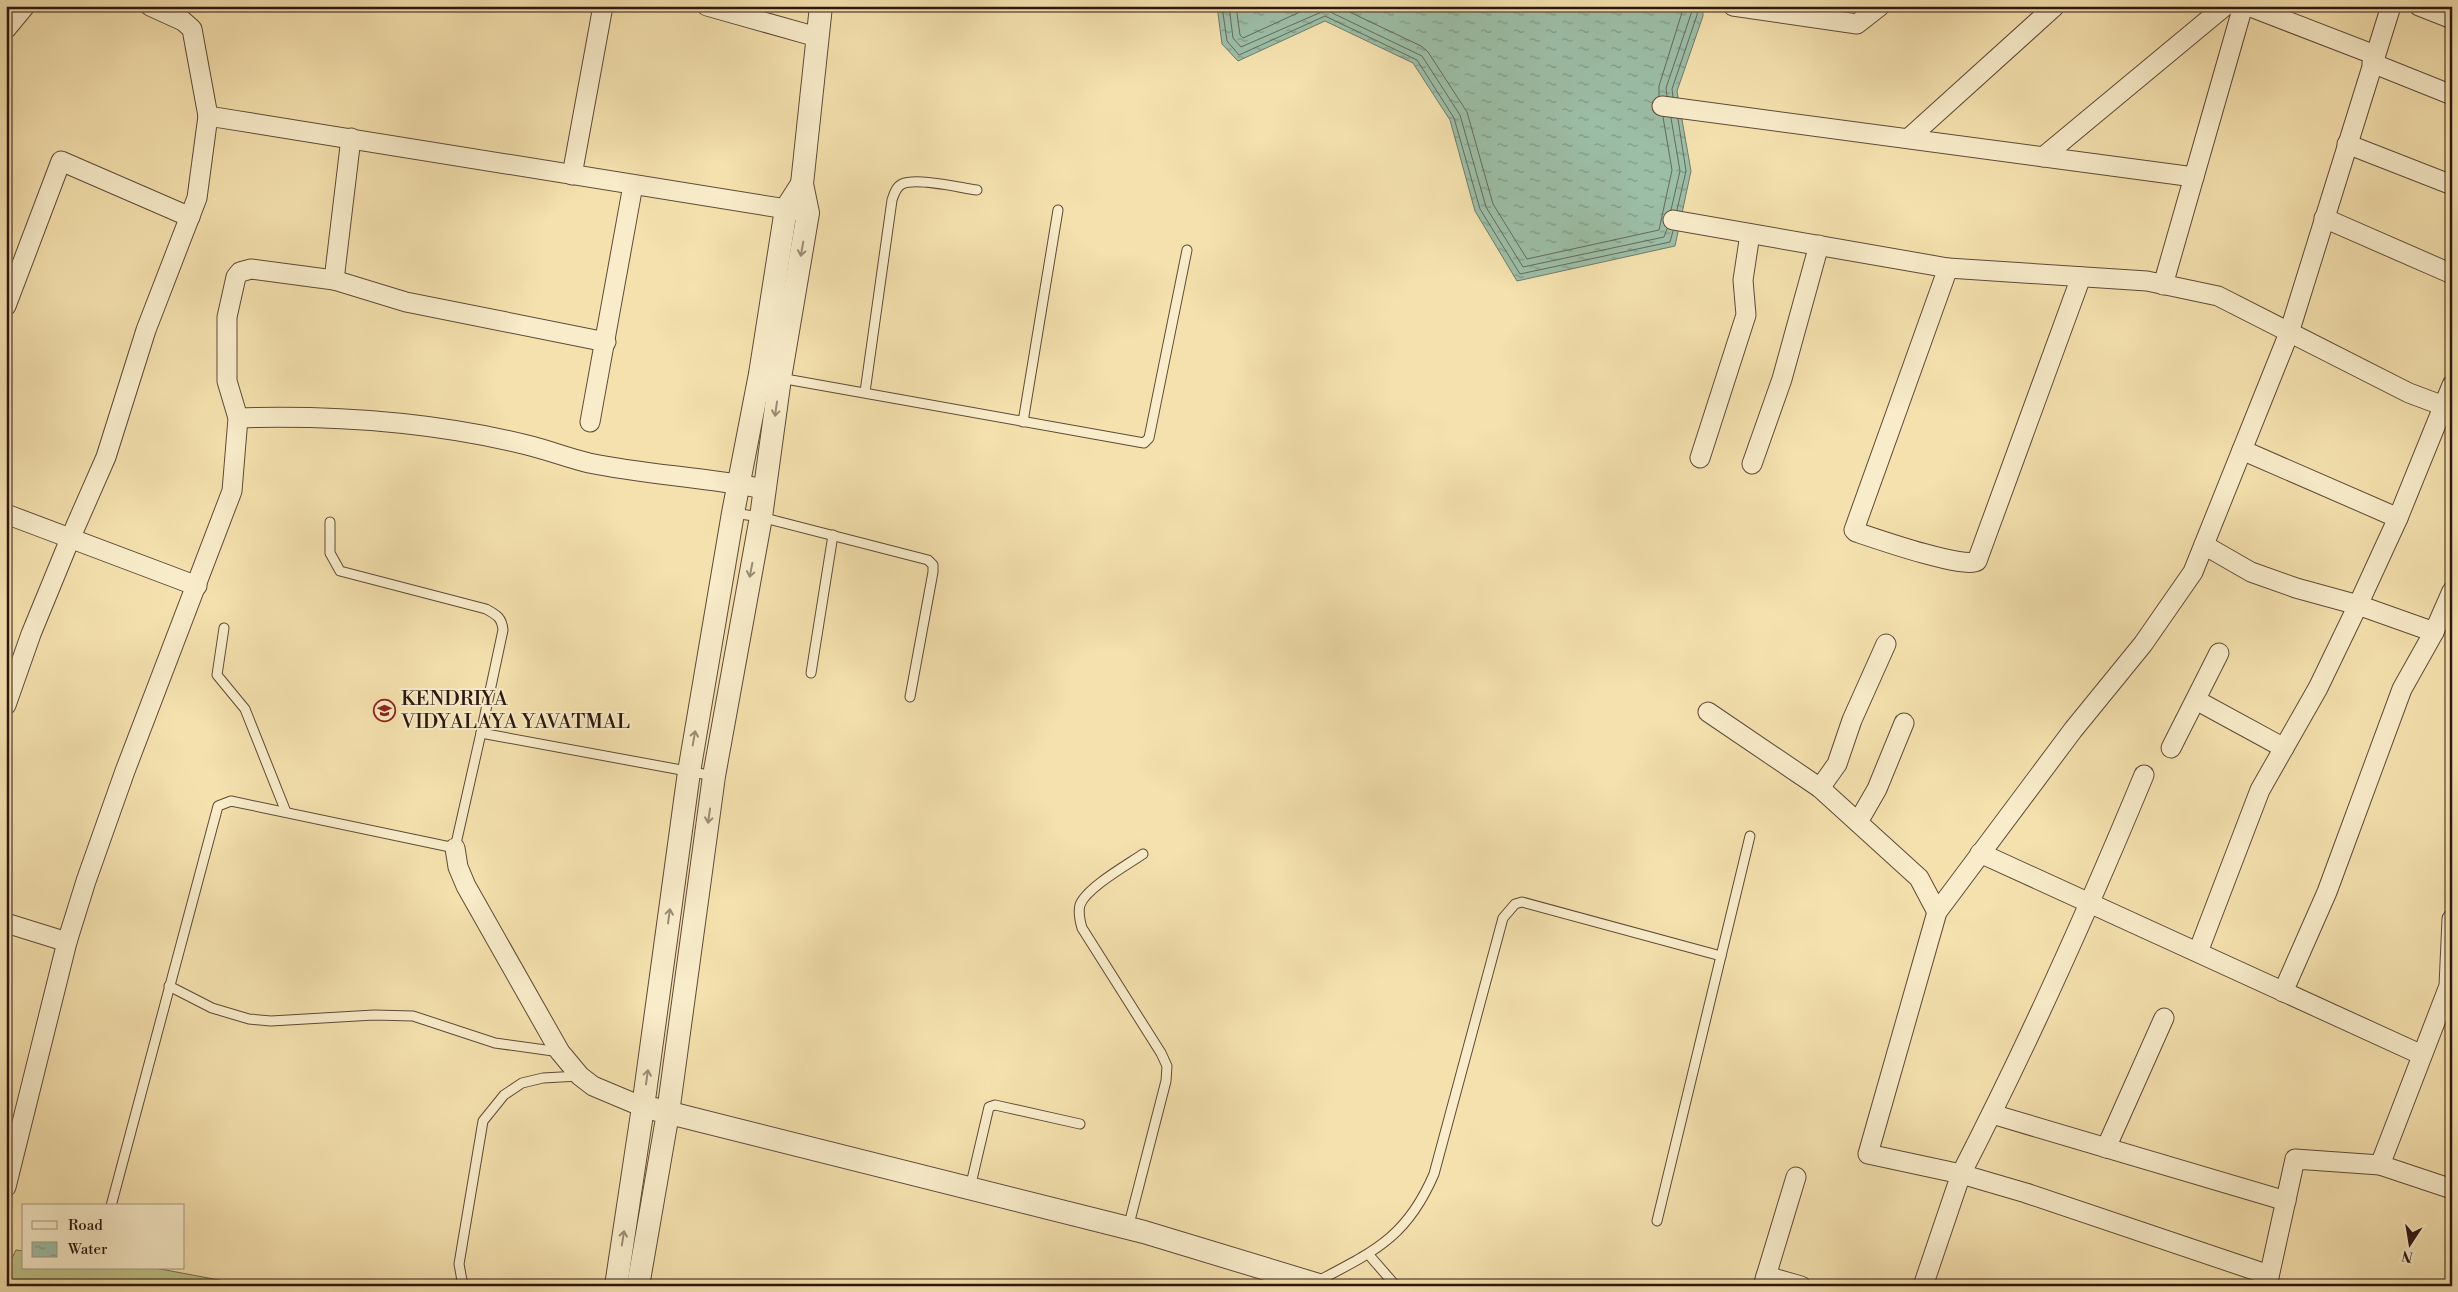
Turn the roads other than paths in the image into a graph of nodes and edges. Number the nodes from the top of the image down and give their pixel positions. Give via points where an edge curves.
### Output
1 (25, 6) edge
2 (150, 6) edge
3 (603, 6) edge
4 (707, 6) edge
5 (821, 6) edge
6 (1733, 6) edge
7 (1880, 6) edge
8 (2055, 6) edge
9 (2225, 6) edge
10 (2243, 6) edge
11 (2248, 6) edge
12 (2391, 6) edge
13 (2419, 6) edge
14 (2452, 19) edge
15 (6, 29) edge
16 (818, 37) junction
17 (2374, 59) junction
18 (2452, 95) edge
19 (1662, 106) dead end
20 (208, 116) junction
21 (350, 138) junction
22 (1909, 138) junction
23 (2347, 144) junction
24 (2043, 156) junction
25 (572, 175) junction
26 (2194, 177) junction
27 (633, 185) junction
28 (2452, 185) edge
29 (977, 190) dead end
30 (1058, 210) dead end
31 (797, 211) junction
32 (190, 217) junction
33 (2324, 218) junction
34 (1673, 220) dead end
35 (1750, 234) junction
36 (1819, 245) junction
37 (1187, 250) dead end
38 (1948, 268) junction
39 (2452, 274) edge
40 (2081, 277) junction
41 (334, 280) junction
42 (2163, 285) junction
43 (6, 306) edge
44 (2289, 333) junction
45 (606, 342) junction
46 (770, 376) junction
47 (2452, 384) edge
48 (864, 392) junction
49 (2447, 407) edge
50 (238, 418) junction
51 (590, 422) dead end
52 (1023, 422) junction
53 (2242, 450) junction
54 (1700, 458) dead end
55 (1752, 464) dead end
56 (738, 484) junction
57 (764, 489) junction
58 (733, 513) junction
59 (6, 514) edge
60 (761, 517) junction
61 (2398, 518) junction
62 (330, 522) dead end
63 (833, 535) junction
64 (70, 539) junction
65 (2204, 545) junction
66 (197, 586) junction
67 (2452, 591) edge
68 (2358, 605) junction
69 (224, 628) dead end
70 (2434, 632) junction
71 (1886, 644) dead end
72 (2219, 653) dead end
73 (811, 673) dead end
74 (910, 697) dead end
75 (2196, 700) junction
76 (6, 704) edge
77 (1708, 712) dead end
78 (1904, 723) dead end
79 (481, 733) junction
80 (2172, 748) dead end
81 (2284, 748) junction
82 (689, 772) junction
83 (2144, 775) dead end
84 (714, 776) junction
85 (1820, 788) junction
86 (286, 812) junction
87 (1858, 822) junction
88 (1750, 836) dead end
89 (455, 848) junction
90 (1980, 853) junction
91 (1143, 854) dead end
92 (2090, 905) junction
93 (1937, 912) junction
94 (2452, 920) edge
95 (6, 923) edge
96 (67, 942) junction
97 (2198, 952) junction
98 (1721, 956) junction
99 (169, 986) junction
100 (2450, 987) edge
101 (2283, 992) junction
102 (2164, 1018) dead end
103 (560, 1052) junction
104 (2422, 1055) junction
105 (580, 1076) junction
106 (643, 1107) junction
107 (668, 1113) junction
108 (1992, 1114) junction
109 (1080, 1124) dead end
110 (2106, 1148) junction
111 (2380, 1165) junction
112 (1960, 1174) junction
113 (8, 1177) edge
114 (1796, 1177) dead end
115 (970, 1188) junction
116 (2452, 1190) edge
117 (2286, 1201) junction
118 (112, 1204) edge
119 (1657, 1221) dead end
120 (1128, 1228) junction
121 (1369, 1255) junction
122 (2268, 1280) edge
123 (1765, 1281) edge
124 (1318, 1284) edge
125 (463, 1286) edge
126 (616, 1286) edge
127 (638, 1286) edge
128 (1396, 1286) edge
129 (1801, 1286) edge
130 (1923, 1286) edge

1 - 15 street
2 - 20 street via 183,21 192,29
3 - 25 street
4 - 16 street
5 - 16 street
6 - 7 street via 1857,24
8 - 22 street
9 - 24 street
10 - 26 street
11 - 17 street
12 - 17 street
13 - 14 street
16 - 31 street
17 - 18 street
17 - 23 street
19 - 22 street
20 - 21 street
20 - 32 street via 197,198
21 - 25 street
21 - 41 street
22 - 24 street
23 - 28 street
23 - 33 street
24 - 26 street
25 - 27 street
26 - 42 street
27 - 31 street
27 - 45 street
29 - 48 lane via 914,181 902,184 895,191
30 - 52 lane
31 - 46 street
32 - 43 street via 61,161
32 - 64 street via 146,330 106,457
33 - 39 street
33 - 44 street
34 - 35 street
35 - 36 street
35 - 54 street via 1744,280 1746,315
36 - 38 street
36 - 55 street via 1782,379
37 - 52 lane via 1148,441 1140,444
38 - 40 street
38 - 40 street via 1854,530 1969,564 1977,561
40 - 42 street
41 - 45 street via 406,302
41 - 50 street via 251,269 240,272 236,277 226,337 227,380
42 - 44 street via 2218,296
44 - 49 street via 2409,393
44 - 53 street
45 - 51 street
46 - 48 lane
46 - 56 street
46 -> 57 street
47 - 49 street
48 - 52 lane
49 - 61 street
50 - 56 street via 299,416 368,420 463,432 527,445 589,463
50 - 66 street via 232,490
53 - 61 street
53 - 65 street
56 - 57 street
56 - 58 street
57 - 60 street
58 - 60 lane
82 -> 58 street
59 - 64 street
60 - 63 lane
60 -> 84 street
61 - 68 street
62 - 79 lane via 330,553 340,571 486,609 502,620 503,630
63 - 73 lane
63 - 74 lane via 928,560 933,566
64 - 66 street
64 - 76 street
65 - 68 street via 2251,572
65 - 90 street via 2193,572 2143,644
66 - 96 street via 125,771
67 - 70 street
68 - 70 street
68 - 81 street via 2318,688
69 - 86 lane via 217,675 245,710
70 - 101 street via 2402,689 2327,892
71 - 85 street via 1836,764
72 - 75 street
75 - 80 street
75 - 81 street
77 - 85 street
78 - 87 street via 1877,789
79 - 82 lane
79 - 89 lane
81 - 97 street via 2260,790
82 - 84 lane
106 -> 82 street
83 - 92 street
84 -> 107 street
85 - 87 street
86 - 89 lane
86 - 99 lane via 231,801 218,806
87 - 93 street via 1919,878
88 - 98 lane
89 - 103 street via 466,886
90 - 92 street
90 - 93 street
91 - 120 lane via 1086,894 1080,905 1082,928 1167,1066 1166,1081
92 - 97 street
92 - 108 street
93 - 112 street via 1868,1154
94 - 100 street
95 - 96 street
96 - 113 street
97 - 101 street
98 - 119 lane
98 - 121 lane via 1522,902 1509,909 1503,918 1434,1174 1412,1216 1391,1239
99 - 103 lane via 212,1008 249,1019 404,1016 432,1021 495,1043
99 - 118 lane
100 - 104 street
101 - 104 street
102 - 110 street
103 - 105 street
104 - 111 street
105 - 106 street via 593,1086
105 - 125 lane via 522,1083 504,1095 483,1120 459,1264
106 - 107 street
126 -> 106 street
107 - 115 street
107 - 127 street
108 - 110 street
108 - 112 street
109 - 115 lane via 994,1105 989,1107
110 - 117 street
111 - 116 street
111 - 117 street via 2295,1159
112 - 122 street via 2026,1194
112 - 130 street
114 - 123 street
115 - 120 street
117 - 122 street
120 - 124 street
121 - 124 lane
121 - 128 lane
123 - 129 street

